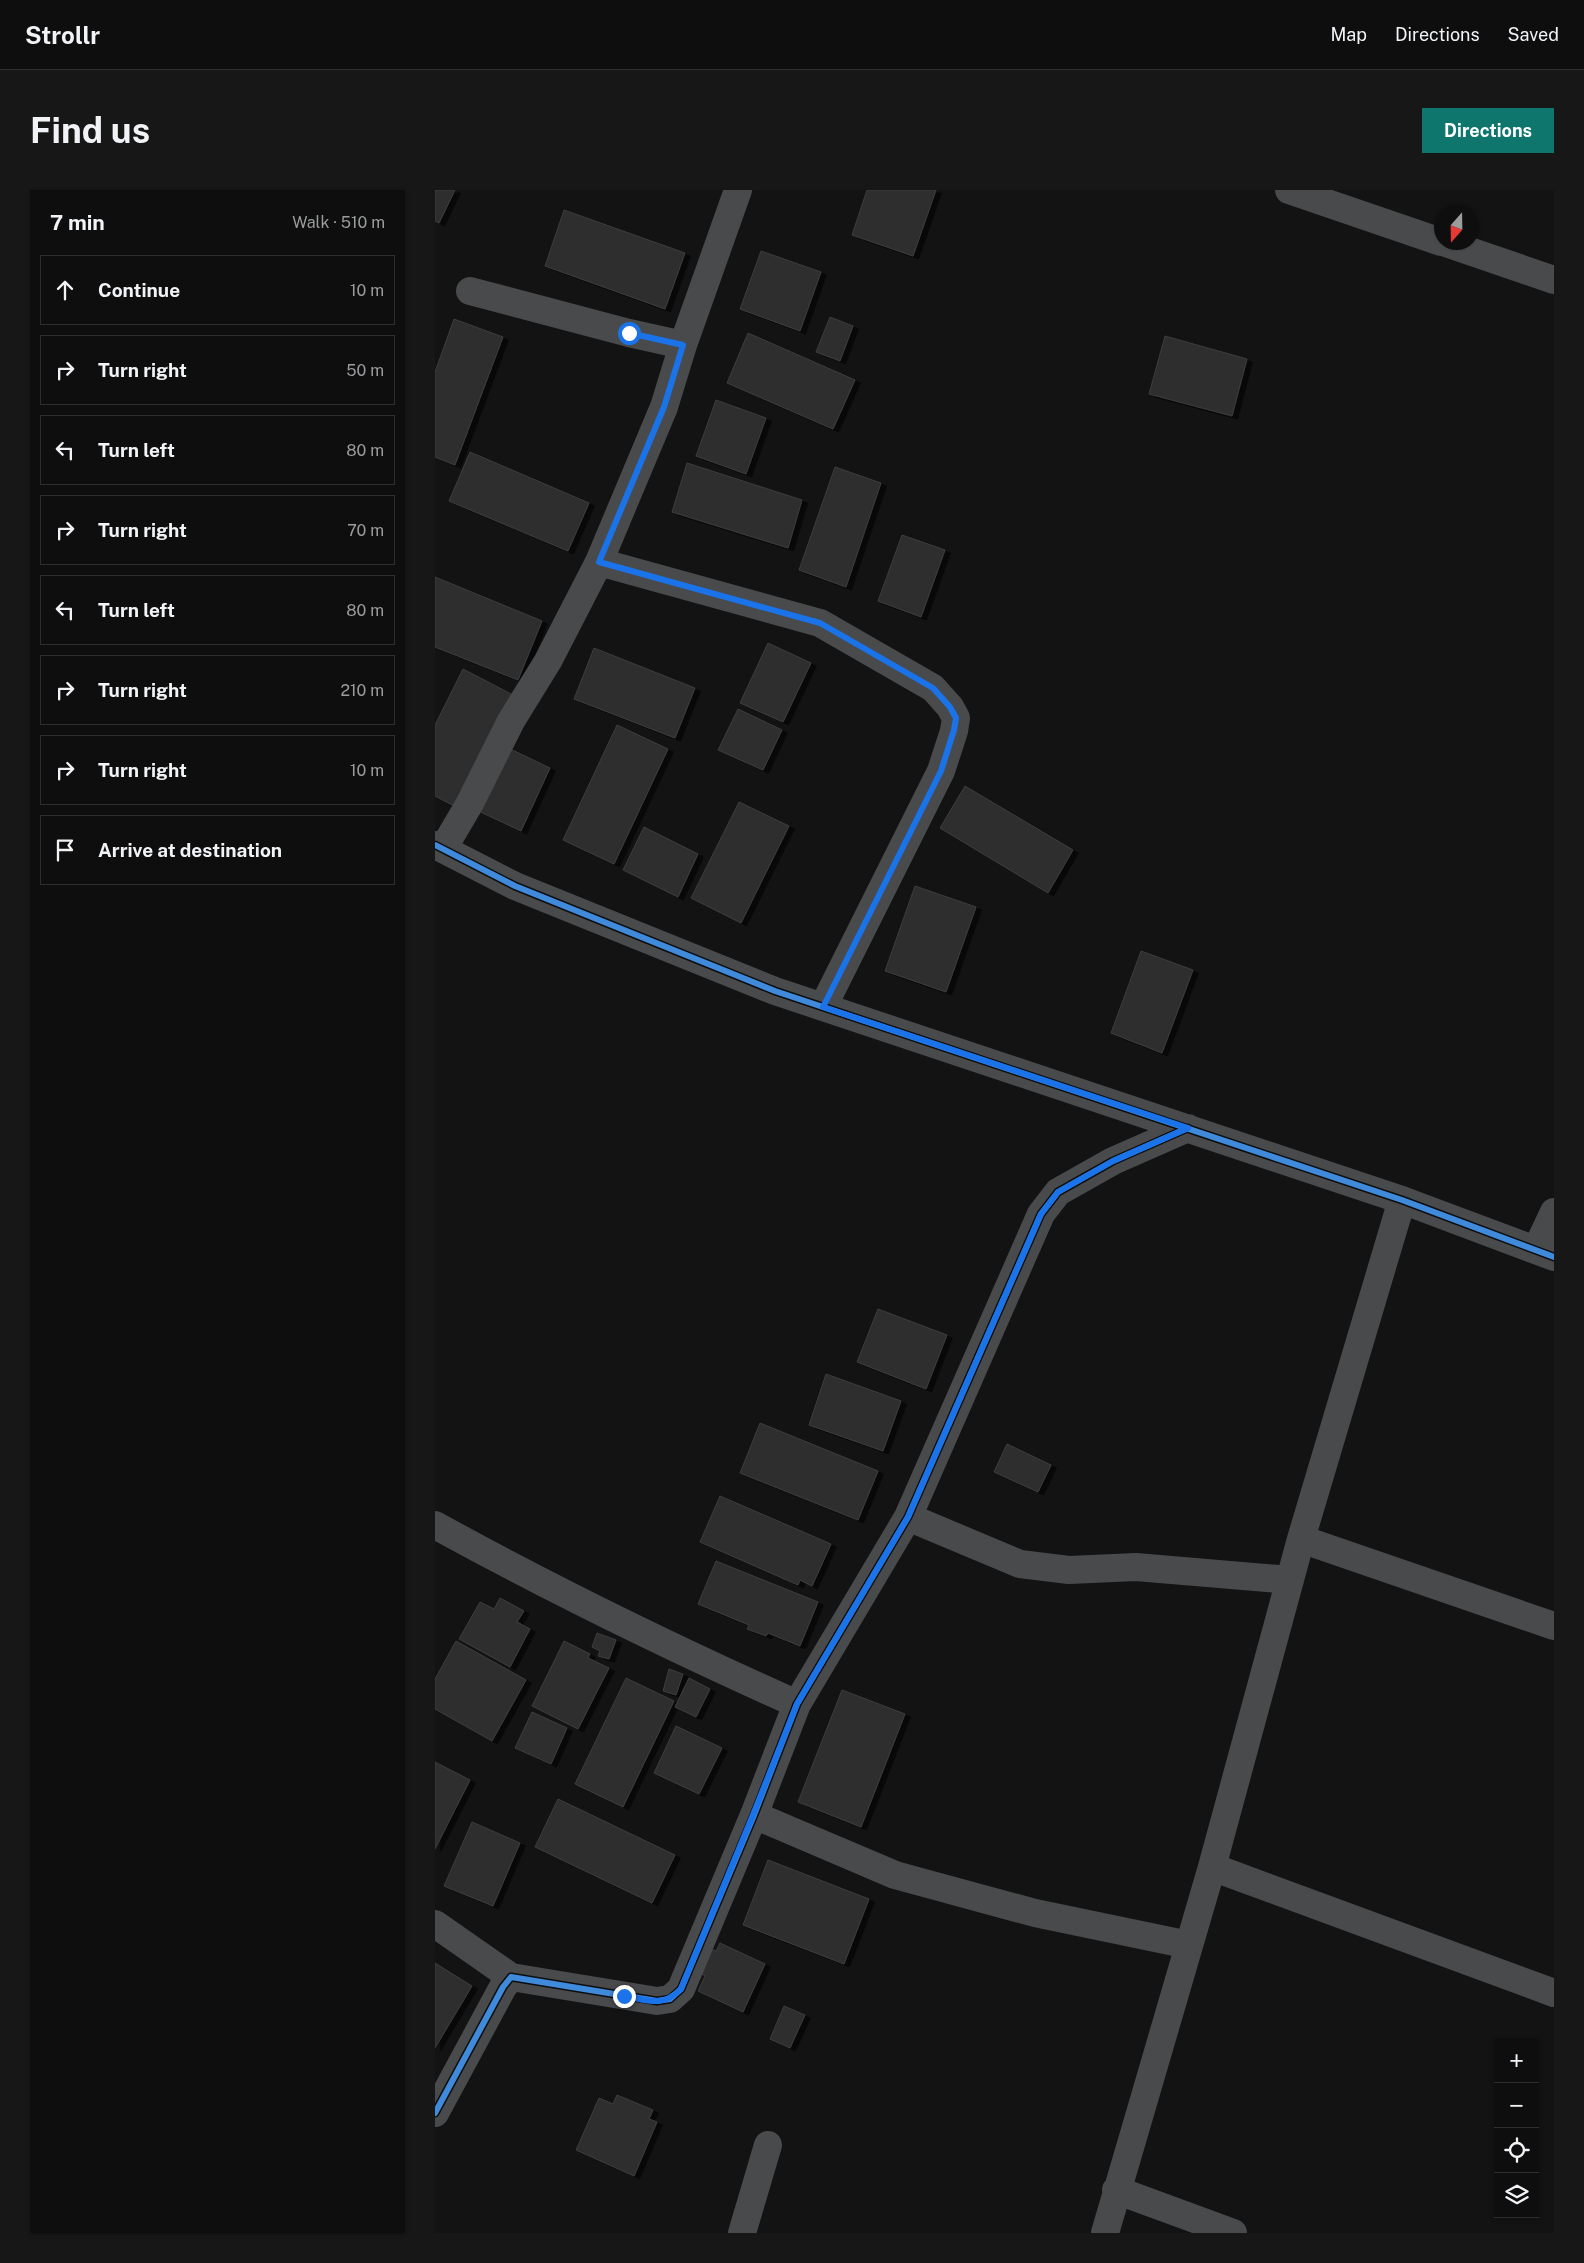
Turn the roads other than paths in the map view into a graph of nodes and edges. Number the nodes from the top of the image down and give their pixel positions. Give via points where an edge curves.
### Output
1 (738, 190) edge
2 (1289, 190) edge
3 (1434, 239) edge
4 (1466, 250) edge
5 (1554, 280) edge
6 (470, 291) dead end
7 (683, 345) junction
8 (599, 562) junction
9 (439, 847) edge
10 (823, 1007) junction
11 (1188, 1128) junction
12 (1402, 1200) junction
13 (1554, 1212) edge
14 (1545, 1253) edge
15 (908, 1517) junction
16 (435, 1525) edge
17 (1301, 1539) junction
18 (1290, 1580) junction
19 (1554, 1626) edge
20 (797, 1704) junction
21 (753, 1815) junction
22 (1212, 1867) junction
23 (435, 1924) edge
24 (1189, 1945) junction
25 (511, 1977) junction
26 (1554, 1993) edge
27 (435, 2112) edge
28 (768, 2145) dead end
29 (1116, 2190) junction
30 (742, 2233) edge
31 (1105, 2233) edge
32 (1233, 2233) edge

1 - 7 street
2 - 3 street
4 - 5 street
6 - 7 street
7 - 8 street via 664,407
8 - 9 street via 549,661 511,722 470,803
8 - 10 street via 820,623 933,688 956,718 941,771
9 - 10 street via 515,886 775,991
10 - 11 street
11 - 12 street
11 - 15 street via 1113,1161 1058,1192 1041,1214
12 - 14 street
12 - 17 street
13 - 14 street
15 - 18 street via 1020,1564 1069,1570 1136,1567
15 - 20 street
16 - 20 street via 523,1574
17 - 18 street
17 - 19 street
18 - 22 street
20 - 21 street
21 - 24 street via 895,1875 1035,1913
21 - 25 street via 681,1989 670,1999 657,2001
22 - 24 street
22 - 26 street
23 - 25 street
24 - 29 street
25 - 27 street
28 - 30 street
29 - 31 street
29 - 32 street

